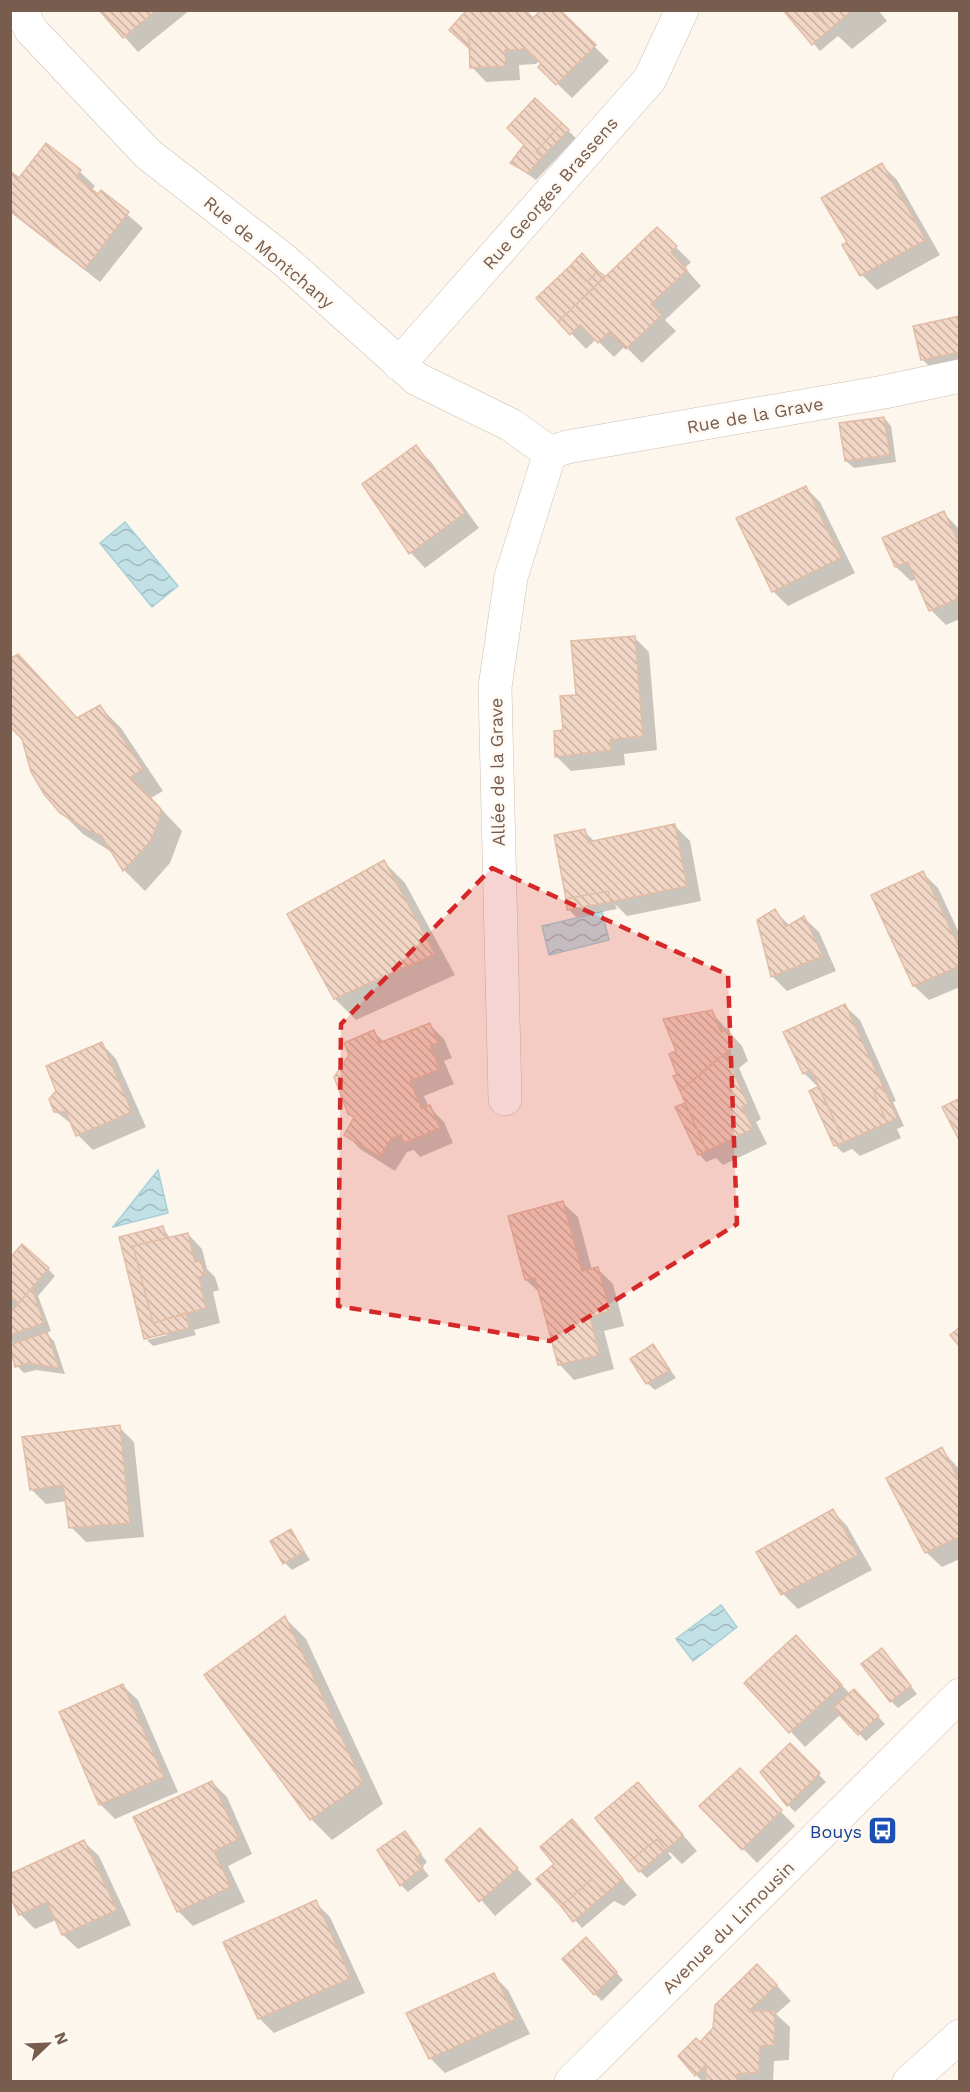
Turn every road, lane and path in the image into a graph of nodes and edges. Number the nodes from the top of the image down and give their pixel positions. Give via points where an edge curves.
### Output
1 (21, 10) edge
2 (682, 10) edge
3 (399, 364) junction
4 (957, 384) edge
5 (550, 453) junction
6 (505, 1099) dead end
7 (960, 1695) edge
8 (960, 2036) edge
9 (571, 2082) edge
10 (909, 2082) edge

1 - 3 street, Rue de Montchany via 31,30 148,154 284,260
2 - 3 street, Rue Georges Brassens via 650,79
3 - 5 street, Rue de Montchany via 417,379 511,425
4 - 5 street, Rue de la Grave via 884,392
5 - 6 street, Allée de la Grave via 511,577 495,687
7 - 9 street, Avenue du Limousin
8 - 10 street

